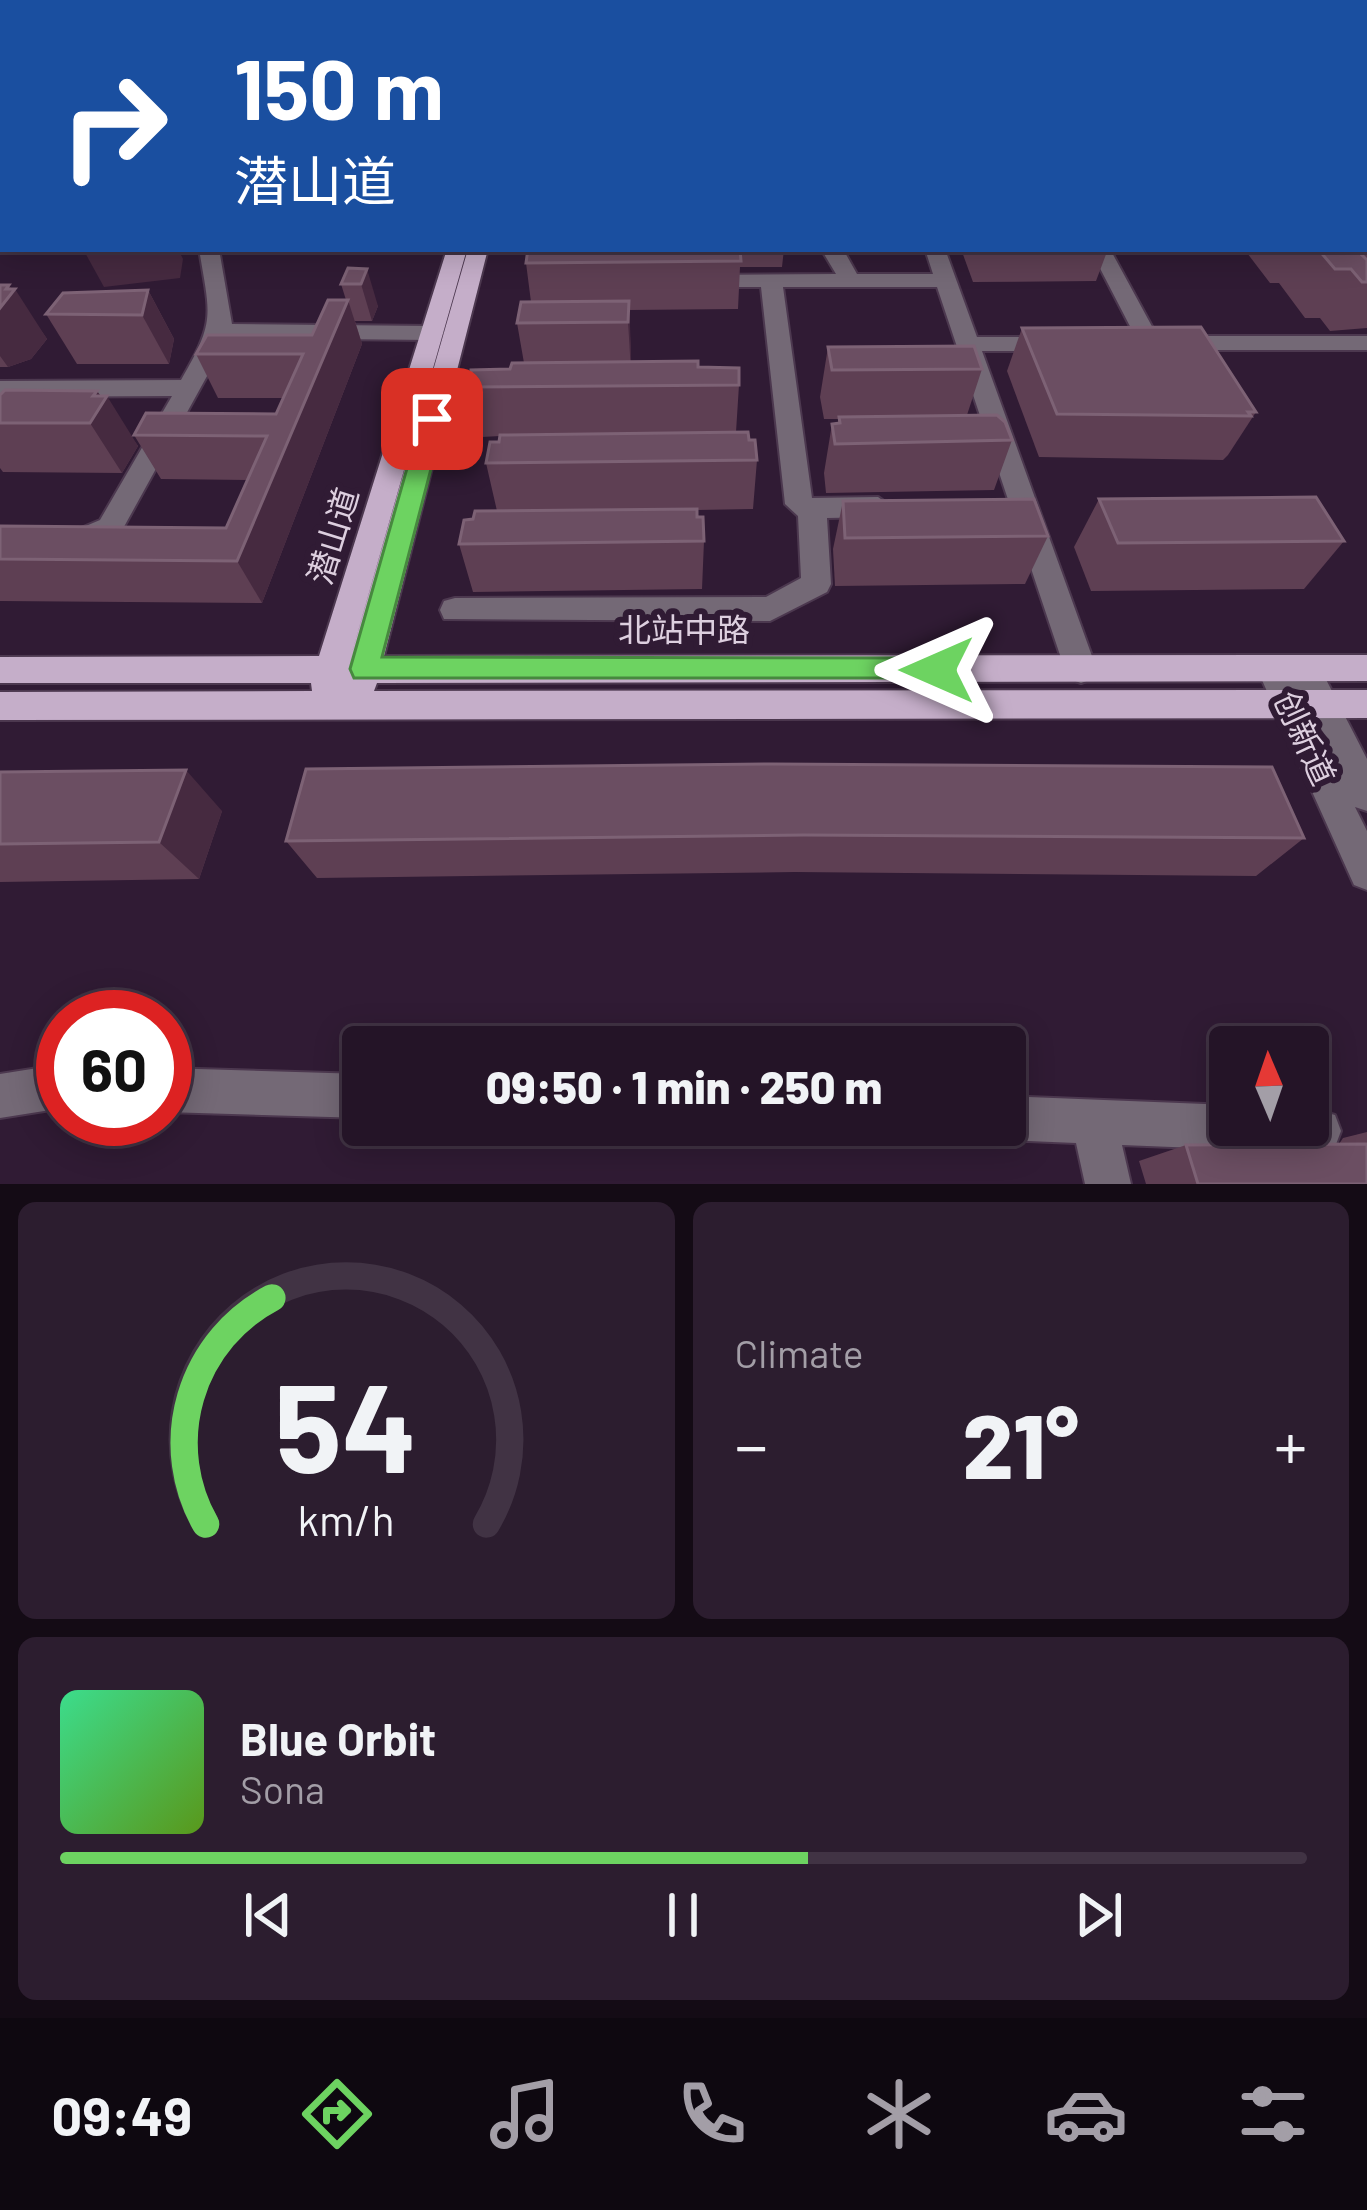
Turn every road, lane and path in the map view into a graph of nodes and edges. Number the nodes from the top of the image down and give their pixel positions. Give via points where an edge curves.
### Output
1 (209, 252) edge
2 (456, 252) edge
3 (477, 252) edge
4 (833, 252) edge
5 (936, 252) edge
6 (1101, 252) edge
7 (849, 280) junction
8 (946, 280) junction
9 (678, 281) edge
10 (771, 281) junction
11 (220, 331) junction
12 (432, 333) junction
13 (1367, 343) edge
14 (968, 344) junction
15 (1081, 344) edge
16 (188, 388) junction
17 (0, 389) edge
18 (906, 506) edge
19 (812, 508) junction
20 (0, 541) edge
21 (455, 610) dead end
22 (1367, 668) edge
23 (331, 669) junction
24 (364, 669) junction
25 (1289, 669) junction
26 (0, 670) edge
27 (1081, 670) junction
28 (1367, 704) edge
29 (1307, 705) junction
30 (0, 706) edge
31 (320, 706) junction
32 (355, 706) junction
33 (1367, 795) edge
34 (1367, 872) edge
35 (36, 1090) edge
36 (192, 1091) edge
37 (342, 1095) edge
38 (0, 1096) edge
39 (1026, 1119) edge
40 (1094, 1121) junction
41 (1209, 1126) edge
42 (1108, 1184) edge

1 - 11 street
2 - 12 main road, 潜山道
3 - 24 main road, 潜山道
4 - 7 street
5 - 8 street
6 - 13 street via 1144,348
7 - 8 street
7 - 10 street
8 - 14 street
9 - 10 street
10 - 19 street via 796,495
11 - 12 street
11 - 16 street
12 - 23 main road, 潜山道
14 - 15 street
14 - 27 street via 1012,504
16 - 17 street
16 - 20 street via 110,527 77,542
18 - 19 street
19 - 21 street via 818,578 770,609
22 - 25 main road, 北站中路
23 - 24 main road, 北站中路
23 - 26 main road, 北站中路
23 - 31 main road, 潜山道
24 - 27 main road, 北站中路
24 - 32 main road, 潜山道
25 - 27 main road, 北站中路
25 - 29 street, 创新道
28 - 29 main road
29 - 32 main road
29 - 33 street, 创新道
29 - 34 street, 创新道
30 - 31 main road
31 - 32 main road
35 - 38 street
36 - 37 street
39 - 40 street
40 - 41 street
40 - 42 street

